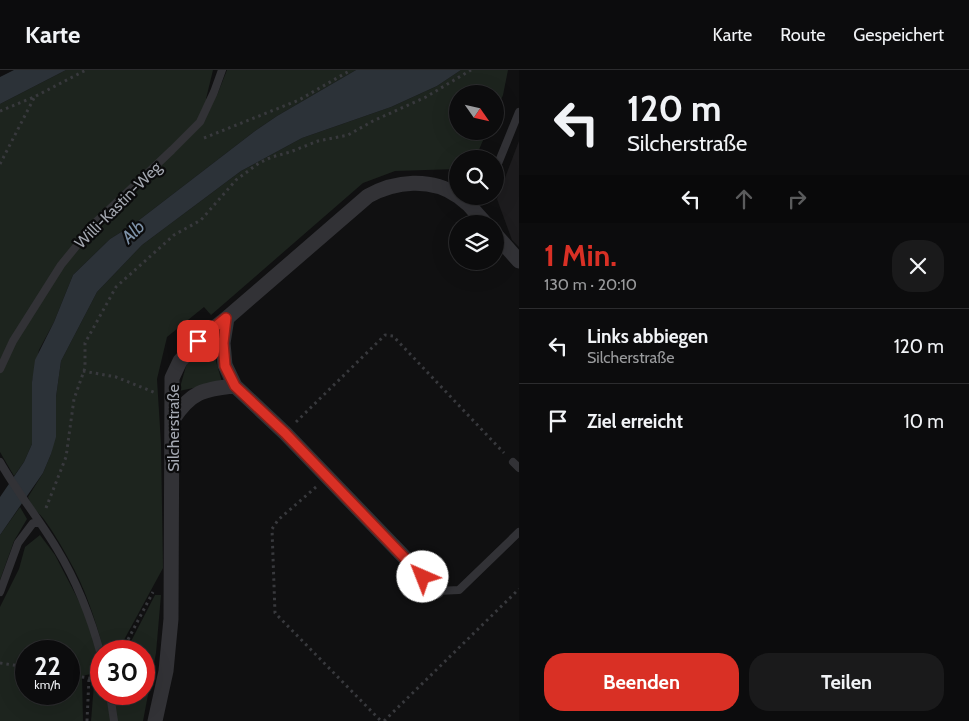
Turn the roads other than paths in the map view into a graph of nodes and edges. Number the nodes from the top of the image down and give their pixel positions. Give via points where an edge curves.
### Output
1 (222, 70) edge
2 (519, 112) edge
3 (504, 150) edge
4 (449, 190) edge
5 (471, 205) edge
6 (479, 215) edge
7 (504, 244) edge
8 (519, 261) edge
9 (226, 318) junction
10 (0, 369) edge
11 (235, 386) junction
12 (173, 420) junction
13 (0, 462) edge
14 (513, 462) road end
15 (519, 468) edge
16 (40, 523) junction
17 (519, 532) edge
18 (437, 591) joint
19 (0, 592) edge
20 (97, 640) edge
21 (112, 705) edge
22 (114, 721) edge
23 (155, 721) edge

1 - 10 lane, Willi-Kastin-Weg via 200,122 96,222 61,264 18,333
2 - 3 lane
4 - 9 street, Silcherstraße via 425,184 396,184 368,196
5 - 6 street
7 - 8 street
9 - 11 street via 224,360
9 - 12 street, Silcherstraße via 180,361 172,378
11 - 12 street via 192,397
11 - 18 street via 328,476
12 - 23 street, Silcherstraße via 171,619 166,671
13 - 16 lane
14 - 15 lane
16 - 19 lane via 33,523 18,543
16 - 20 lane via 72,576
17 - 18 lane via 459,590
21 - 22 lane

